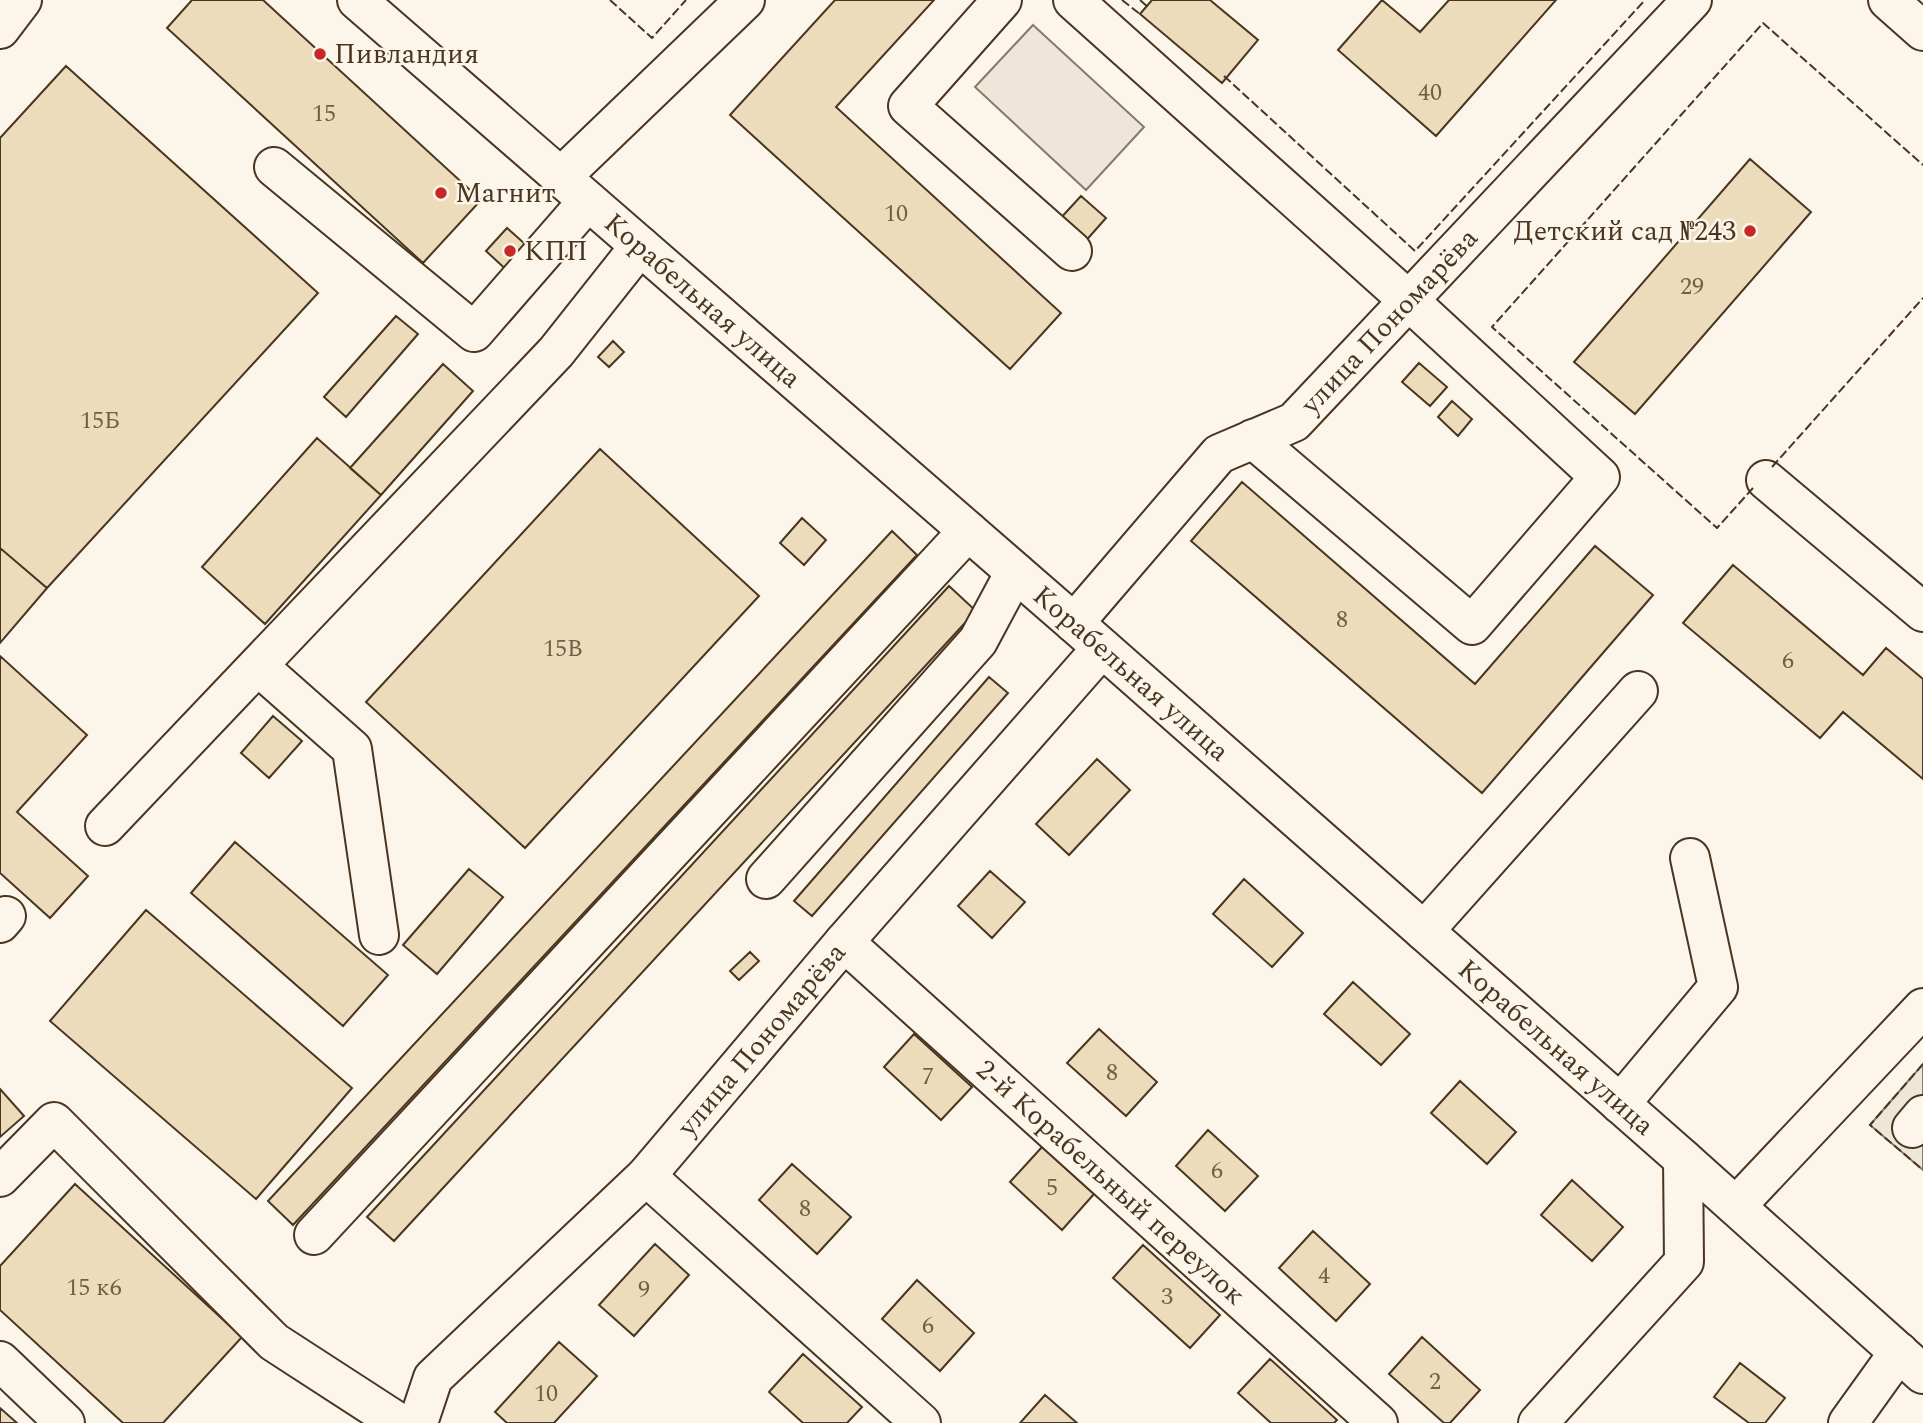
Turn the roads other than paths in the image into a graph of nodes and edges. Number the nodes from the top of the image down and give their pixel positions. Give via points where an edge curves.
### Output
1 (22, 0) edge
2 (357, 0) edge
3 (745, 0) edge
4 (1002, 0) edge
5 (1073, 0) edge
6 (1692, 0) edge
7 (1888, 0) edge
8 (0, 29) edge
9 (1923, 31) edge
10 (274, 167) dead end
11 (575, 189) junction
12 (640, 246) junction
13 (1072, 251) dead end
14 (1408, 300) junction
15 (1253, 439) junction
16 (1766, 480) dead end
17 (968, 531) junction
18 (1015, 572) junction
19 (1923, 612) edge
20 (1074, 623) junction
21 (1102, 648) junction
22 (258, 666) junction
23 (1638, 691) dead end
24 (105, 827) dead end
25 (1689, 858) dead end
26 (766, 879) dead end
27 (1424, 931) junction
28 (379, 935) dead end
29 (844, 942) junction
30 (1923, 1008) edge
31 (1620, 1104) junction
32 (1683, 1159) junction
33 (646, 1176) junction
34 (0, 1177) edge
35 (1736, 1206) junction
36 (314, 1235) dead end
37 (0, 1361) edge
38 (1911, 1363) edge
39 (65, 1423) edge
40 (399, 1423) edge
41 (418, 1423) edge
42 (921, 1423) edge
43 (1378, 1423) edge
44 (1538, 1423) edge
45 (1847, 1423) edge

1 - 8 street
2 - 11 street, Корабельная улица
3 - 11 street
4 - 13 street via 908,106
5 - 14 street
6 - 14 street, улица Пономарёва
7 - 9 street
10 - 11 street via 474,332
11 - 12 street, Корабельная улица
12 - 17 street, Корабельная улица
12 - 22 street via 556,352
14 - 15 street, улица Пономарёва via 1294,422
14 - 15 street via 1600,477 1472,625
15 - 20 street, улица Пономарёва via 1219,454
16 - 19 street
17 - 18 street, Корабельная улица
17 - 36 street
18 - 20 street, Корабельная улица
18 - 26 street via 978,641
20 - 21 street, Корабельная улица
21 - 27 street, Корабельная улица
21 - 29 street, улица Пономарёва
22 - 24 street
22 - 28 street via 352,749
23 - 27 street
25 - 31 street via 1718,987
27 - 31 street, Корабельная улица
29 - 33 street, улица Пономарёва
29 - 43 street, 2-й Корабельный переулок
30 - 35 street
31 - 32 street, Корабельная улица
32 - 35 street, Корабельная улица
32 - 44 street via 1684,1262
33 - 41 street, улица Пономарёва via 433,1378
33 - 42 street
34 - 40 street via 54,1122 274,1342
35 - 38 street, Корабельная улица
37 - 39 street
38 - 45 street

